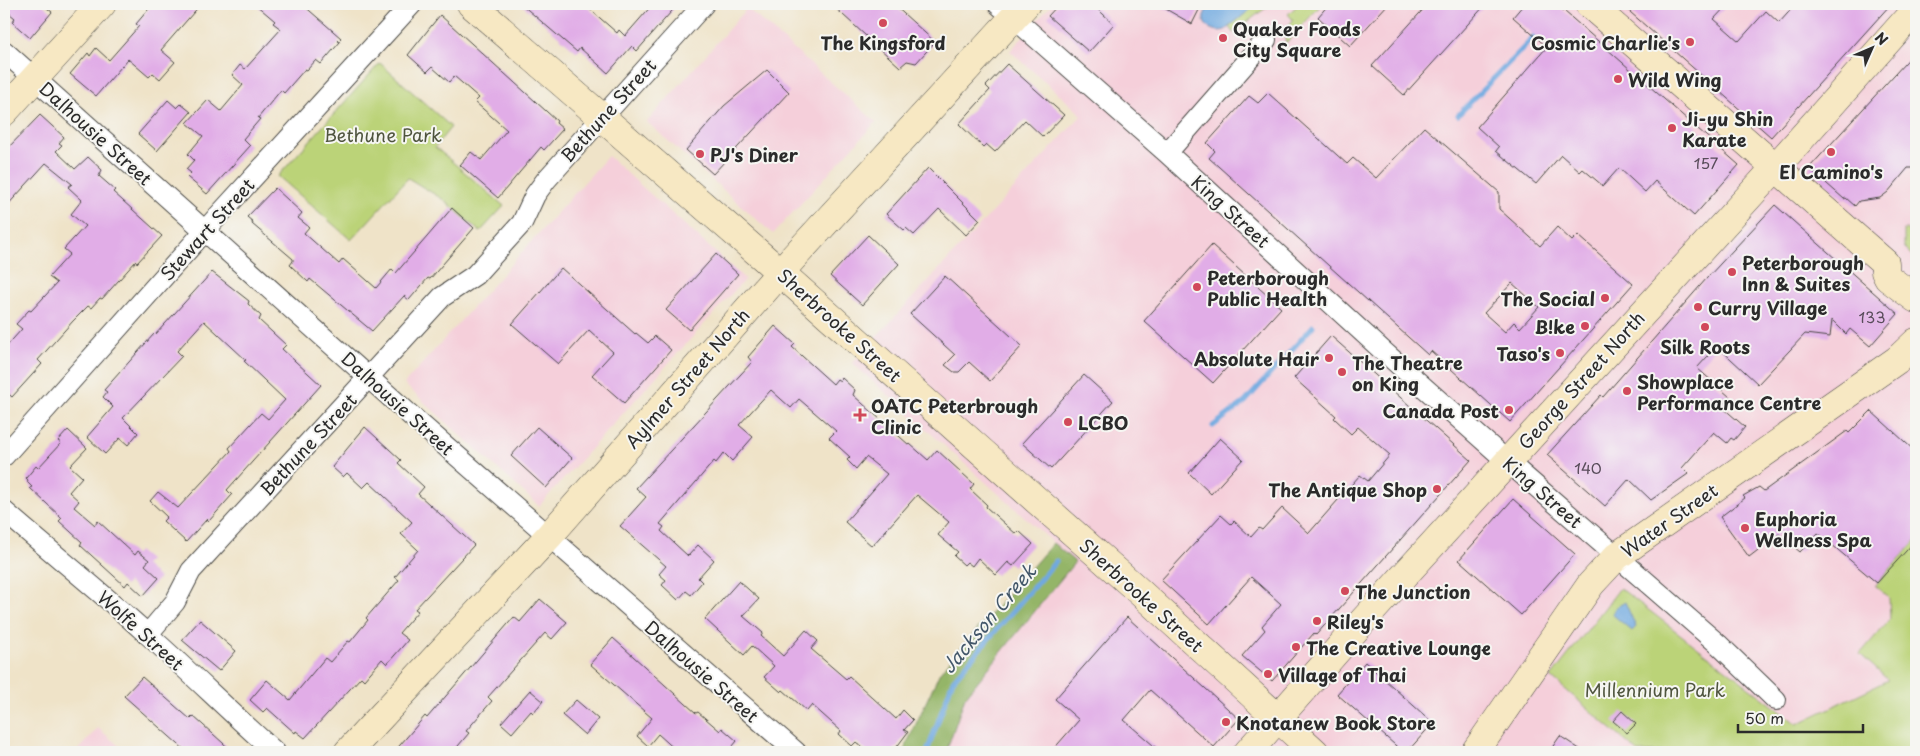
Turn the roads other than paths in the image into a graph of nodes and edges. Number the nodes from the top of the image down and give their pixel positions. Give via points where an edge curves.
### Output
1 (102, 4) edge
2 (412, 4) edge
3 (471, 4) edge
4 (704, 4) edge
5 (1588, 4) edge
6 (1013, 8) edge
7 (1916, 9) edge
8 (1266, 40) dead end
9 (4, 51) edge
10 (34, 78) junction
11 (4, 112) edge
12 (603, 117) junction
13 (1167, 153) junction
14 (1775, 168) junction
15 (205, 230) junction
16 (1885, 263) junction
17 (780, 272) junction
18 (1916, 276) edge
19 (1916, 299) edge
20 (1916, 342) edge
21 (369, 378) junction
22 (4, 456) edge
23 (1508, 462) junction
24 (4, 511) edge
25 (549, 536) junction
26 (1617, 556) junction
27 (148, 634) junction
28 (1776, 700) dead end
29 (1277, 717) junction
30 (1311, 748) edge
31 (275, 752) edge
32 (348, 752) edge
33 (796, 752) edge
34 (1248, 752) edge
35 (1255, 752) edge
36 (1475, 752) edge

1 - 10 main road
2 - 15 street, Stewart Street
3 - 12 main road, Sherbrooke Street
4 - 12 street, Bethune Street
5 - 14 main road
6 - 13 street, King Street
6 - 17 main road, Aylmer Street North
7 - 14 main road, George Street North
8 - 13 street
9 - 10 street, Dalhousie Street
10 - 11 main road
10 - 15 street, Dalhousie Street
12 - 17 main road, Sherbrooke Street
12 - 21 street, Bethune Street via 535,195 522,223 475,275 442,297
13 - 23 street, King Street
14 - 16 main road
14 - 23 main road, George Street North
15 - 21 street, Dalhousie Street
15 - 22 street, Stewart Street
16 - 18 main road via 1899,262
16 - 19 main road via 1888,278
17 - 25 main road, Aylmer Street North
17 - 29 main road, Sherbrooke Street
20 - 26 main road, Water Street via 1897,360
21 - 25 street, Dalhousie Street
21 - 27 street, Bethune Street via 191,571 175,602
23 - 26 street, King Street
23 - 29 main road, George Street North
24 - 27 street, Wolfe Street
25 - 32 main road, Aylmer Street North
25 - 33 street, Dalhousie Street
26 - 28 street, King Street via 1718,644
26 - 36 main road, Water Street via 1591,584
27 - 31 street, Wolfe Street
29 - 30 main road, Sherbrooke Street
29 - 34 main road, George Street North
30 - 35 main road via 1280,740

